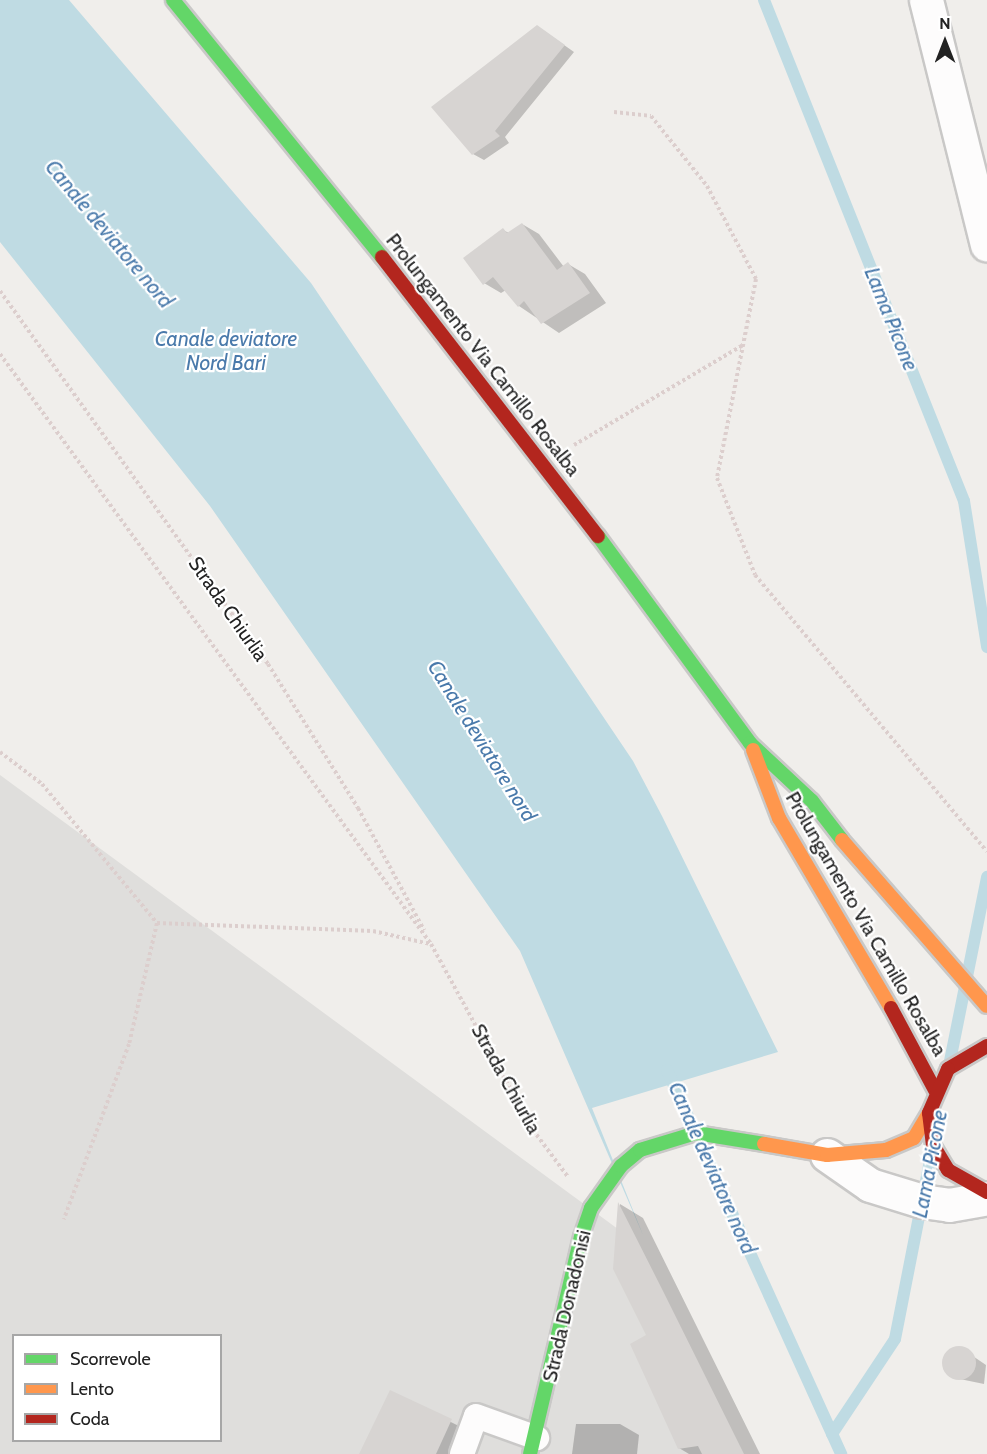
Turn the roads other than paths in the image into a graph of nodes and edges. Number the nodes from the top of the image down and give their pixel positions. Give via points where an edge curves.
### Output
1 (173, 0) edge
2 (926, 0) edge
3 (987, 244) edge
4 (750, 743) junction
5 (987, 1006) edge
6 (987, 1046) edge
7 (935, 1090) junction
8 (929, 1113) junction
9 (827, 1155) junction
10 (987, 1192) edge
11 (987, 1198) edge
12 (533, 1446) edge
13 (462, 1454) edge

1 - 4 street, Prolungamento Via Camillo Rosalba via 399,277
2 - 3 street
4 - 5 street, Prolungamento Via Camillo Rosalba via 812,801 875,884
4 - 7 street, Prolungamento Via Camillo Rosalba via 779,818 847,927
6 - 7 street via 948,1069
7 - 8 street
8 - 9 street, Strada Donadonisi via 914,1138 886,1150
8 - 10 street via 933,1145 948,1170
9 - 11 street, Strada Donadonisi via 870,1185 921,1201 950,1205
9 - 12 street, Strada Donadonisi via 696,1133 640,1150 591,1208
12 - 13 lane via 476,1416

